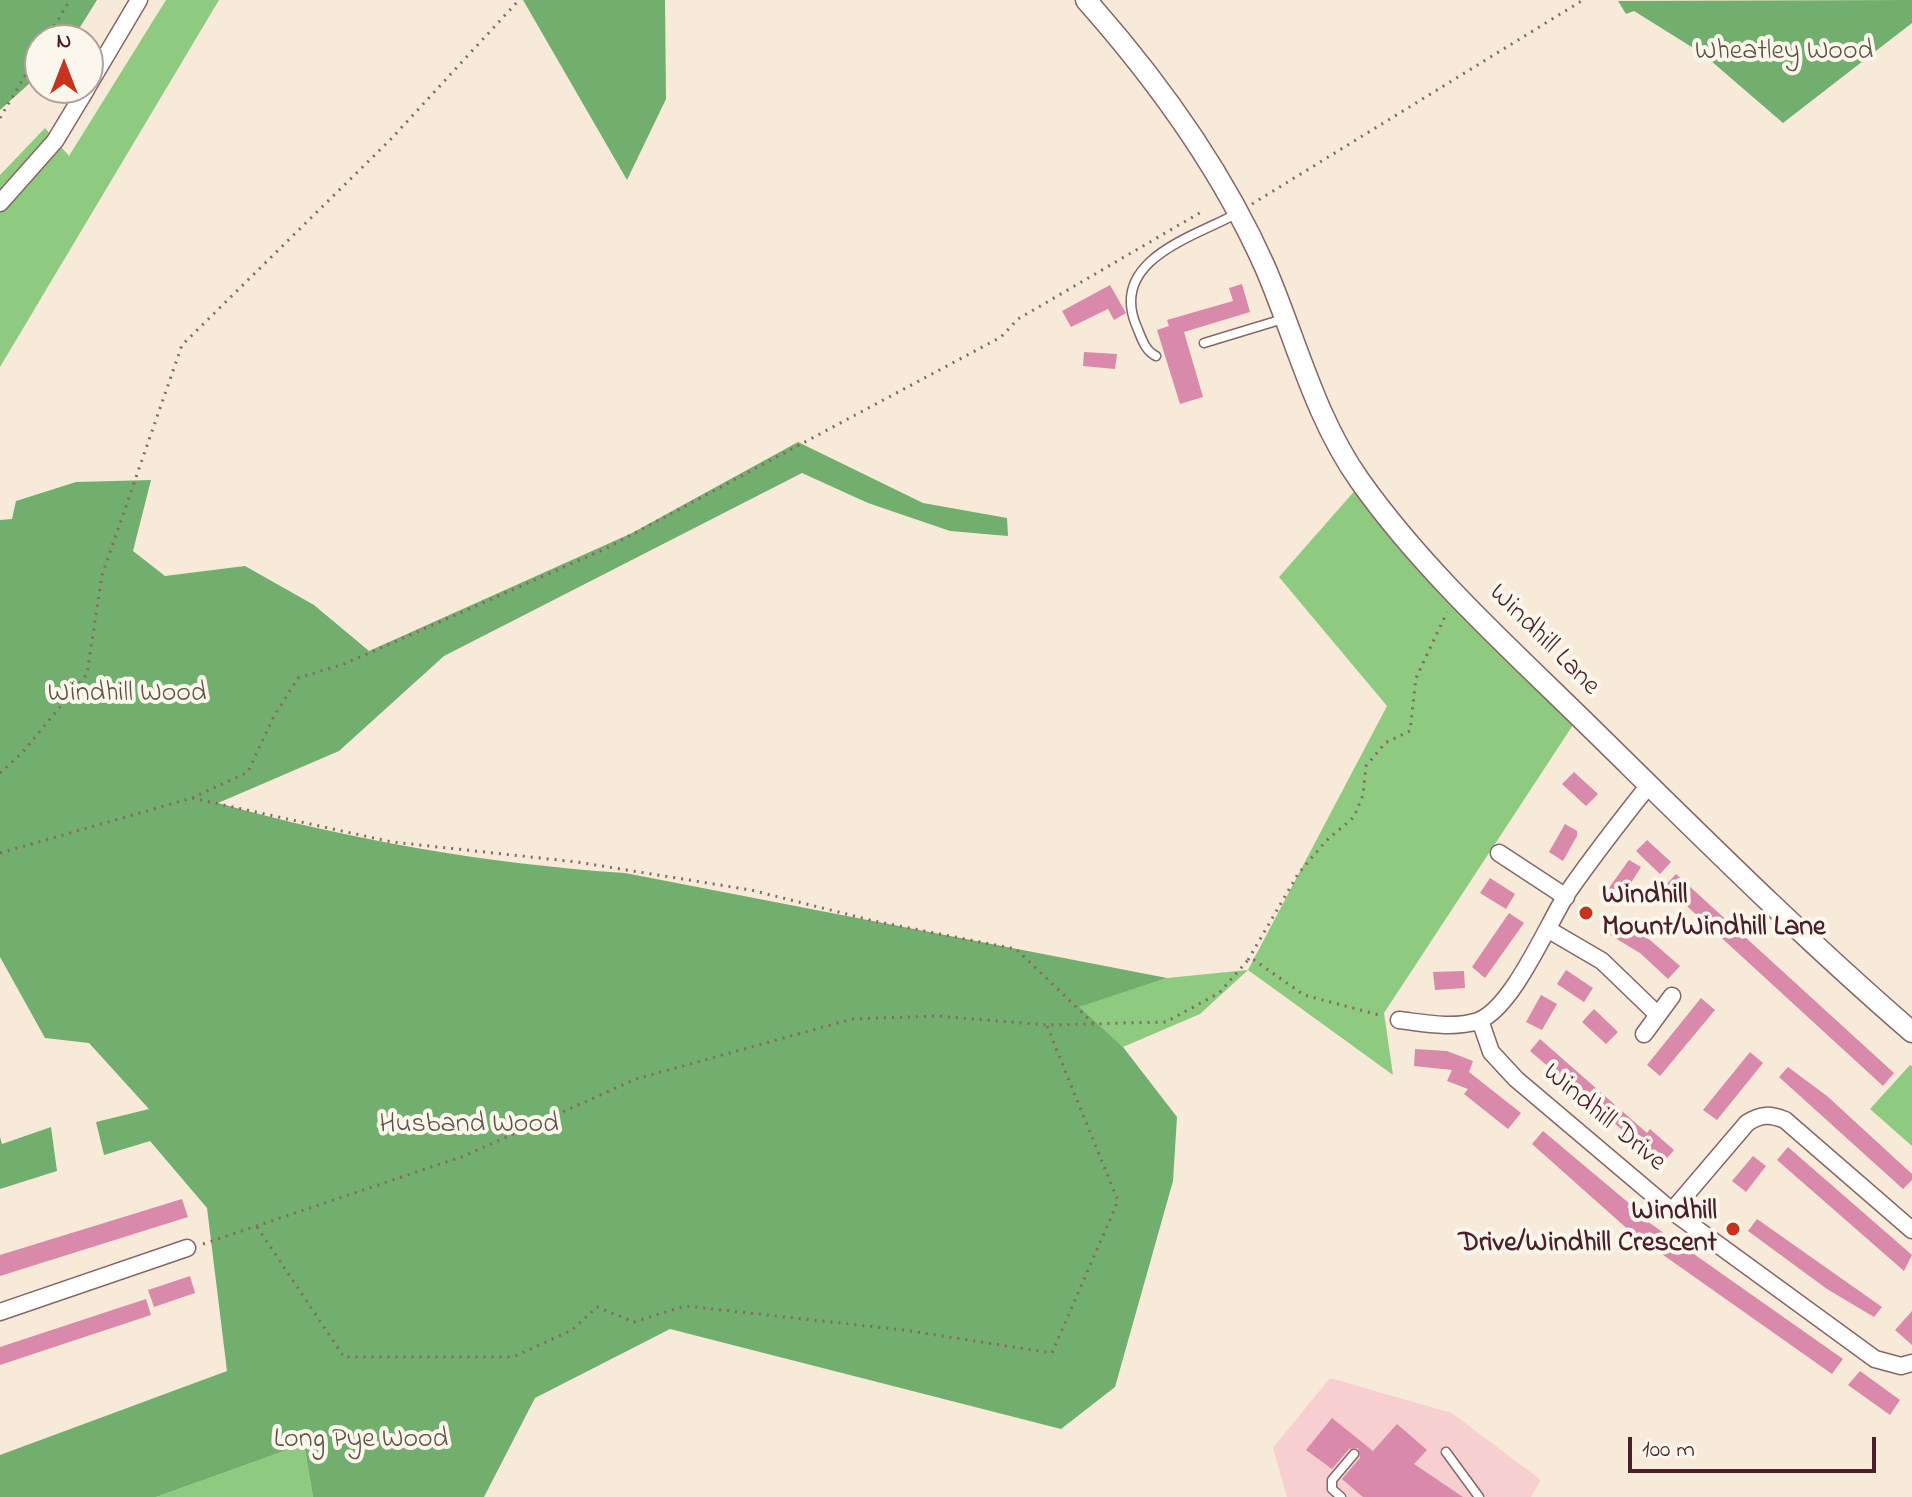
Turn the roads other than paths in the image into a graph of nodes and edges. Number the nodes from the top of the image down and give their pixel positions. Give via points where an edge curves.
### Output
1 (139, 0) edge
2 (1086, 0) edge
3 (104, 59) edge
4 (77, 104) edge
5 (0, 203) edge
6 (1239, 212) junction
7 (1284, 319) junction
8 (1204, 343) dead end
9 (1156, 356) dead end
10 (1649, 785) junction
11 (1499, 853) dead end
12 (1566, 897) junction
13 (1549, 930) junction
14 (1672, 996) dead end
15 (1658, 1015) junction
16 (1399, 1020) road end
17 (1480, 1020) junction
18 (1912, 1032) edge
19 (1644, 1034) dead end
20 (1672, 1211) junction
21 (1912, 1230) edge
22 (187, 1248) road end
23 (0, 1312) edge
24 (1912, 1363) edge
25 (1446, 1452) dead end
26 (1354, 1454) dead end
27 (1341, 1497) edge
28 (1479, 1497) edge

1 - 3 street
2 - 6 street, Windhill Lane via 1150,73
4 - 5 street via 55,141
6 - 7 street, Windhill Lane
6 - 9 lane via 1167,246 1144,267 1131,309 1145,345
7 - 8 lane
7 - 10 street, Windhill Lane via 1323,415 1359,480 1456,594
10 - 12 street
10 - 18 street, Windhill Lane
11 - 12 street
12 - 13 street
13 - 15 street via 1602,961
13 - 17 street via 1507,994
14 - 15 street
15 - 19 street
16 - 17 street via 1445,1025
17 - 20 street, Windhill Drive via 1491,1052 1516,1079
20 - 21 street via 1747,1123 1772,1115 1785,1120
20 - 24 street, Windhill Drive via 1875,1359 1901,1366
22 - 23 street
25 - 28 lane
26 - 27 lane via 1332,1480 1332,1489

